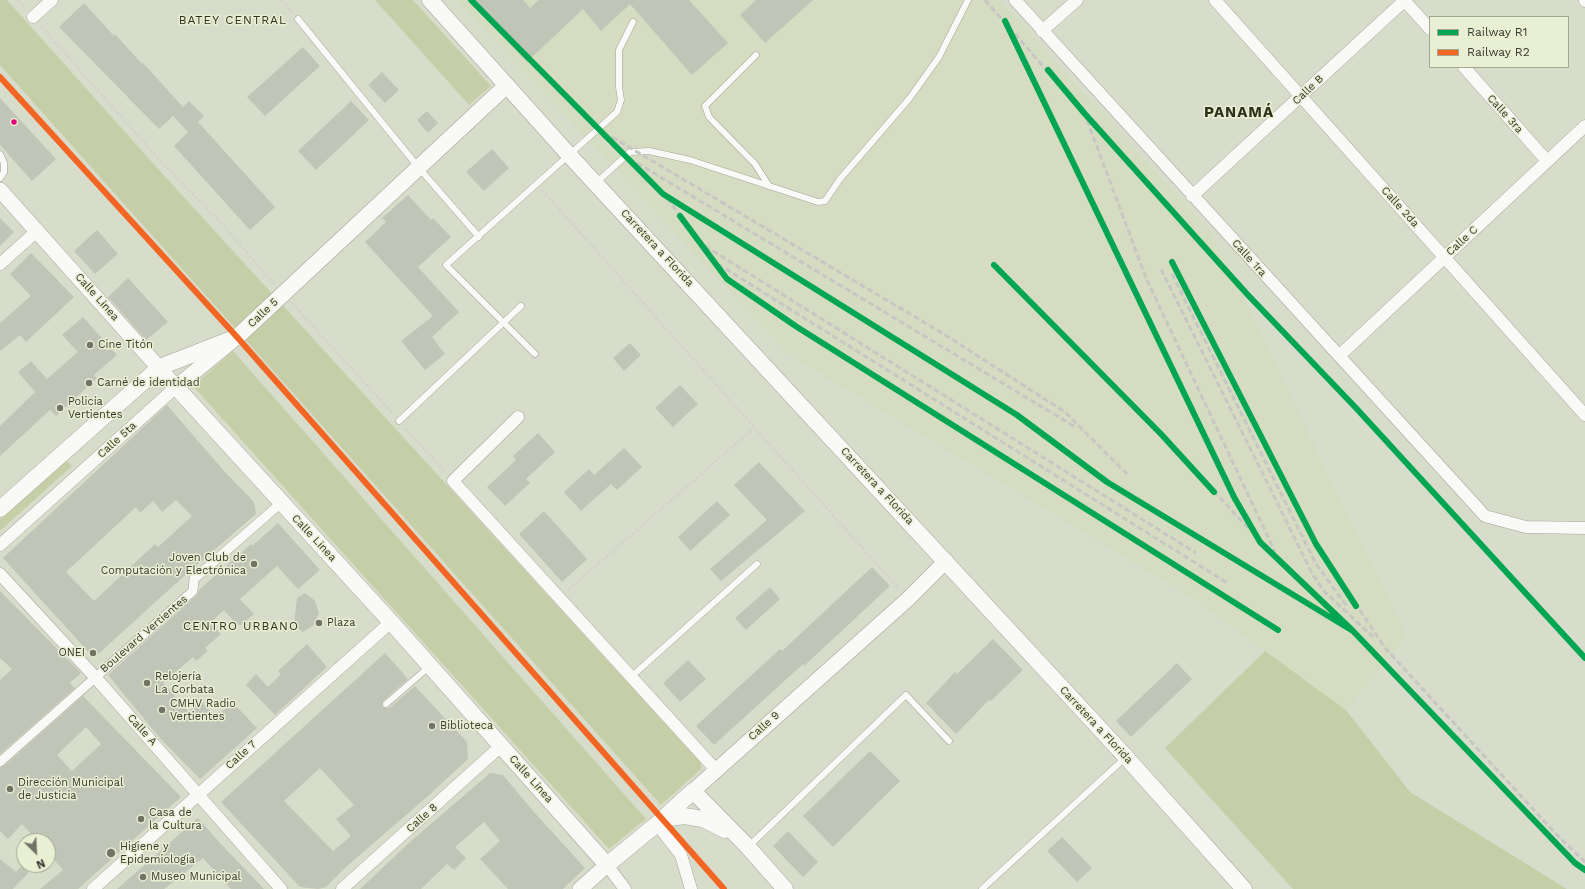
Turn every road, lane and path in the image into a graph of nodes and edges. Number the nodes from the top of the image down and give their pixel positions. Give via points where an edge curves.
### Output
1 (18, 0) edge
2 (52, 0) edge
3 (281, 0) edge
4 (430, 0) edge
5 (968, 0) edge
6 (1015, 0) edge
7 (1077, 0) edge
8 (1215, 0) edge
9 (1404, 0) edge
10 (33, 17) junction
11 (298, 19) joint
12 (633, 22) dead end
13 (1429, 29) edge
14 (1042, 31) junction
15 (756, 55) dead end
16 (1465, 68) edge
17 (506, 86) junction
18 (1301, 96) junction
19 (1585, 126) edge
20 (0, 154) edge
21 (570, 156) junction
22 (1547, 161) junction
23 (419, 168) junction
24 (0, 178) edge
25 (597, 182) junction
26 (537, 185) junction
27 (769, 186) junction
28 (0, 190) edge
29 (1192, 196) junction
30 (37, 231) junction
31 (479, 236) junction
32 (1444, 257) junction
33 (0, 264) edge
34 (283, 294) junction
35 (521, 306) dead end
36 (504, 322) junction
37 (237, 337) junction
38 (535, 354) dead end
39 (1339, 356) junction
40 (160, 367) junction
41 (176, 387) junction
42 (1585, 415) edge
43 (518, 418) dead end
44 (399, 421) junction
45 (754, 428) junction
46 (454, 481) junction
47 (281, 503) junction
48 (0, 509) edge
49 (1585, 528) edge
50 (0, 545) edge
51 (946, 561) junction
52 (756, 564) dead end
53 (0, 574) edge
54 (559, 598) junction
55 (908, 599) junction
56 (391, 622) junction
57 (430, 666) junction
58 (95, 677) junction
59 (631, 677) junction
60 (386, 704) dead end
61 (949, 741) dead end
62 (501, 746) junction
63 (1126, 757) junction
64 (0, 762) edge
65 (716, 770) junction
66 (693, 790) junction
67 (198, 793) junction
68 (659, 821) junction
69 (748, 846) junction
70 (607, 865) junction
71 (93, 889) edge
72 (281, 889) edge
73 (342, 889) edge
74 (580, 889) edge
75 (625, 889) edge
76 (691, 889) edge
77 (785, 889) edge
78 (982, 889) edge
79 (1244, 889) edge

1 - 10 path
2 - 10 street
3 - 11 path
4 - 17 main road, Carretera a Florida
5 - 27 lane via 934,64 909,99 840,179 825,201 818,202
6 - 14 street, Calle 1ra
7 - 14 street
8 - 18 street, Calle 2da
9 - 13 street
9 - 18 street, Calle B
10 - 34 path
11 - 23 lane
12 - 21 lane via 619,50 621,100 617,112
14 - 29 street, Calle 1ra
15 - 27 lane via 705,106 709,117 755,164
16 - 22 street, Calle 3ra
17 - 21 main road, Carretera a Florida
17 - 23 main road, Calle 5
18 - 29 street, Calle B
18 - 32 street, Calle 2da
19 - 22 street, Calle C
20 - 24 lane via 4,172
21 - 25 main road, Carretera a Florida
21 - 26 lane
22 - 32 street, Calle C
23 - 31 lane
23 - 34 main road, Calle 5
25 - 27 lane via 630,152 649,151 690,160
25 - 51 main road, Carretera a Florida
26 - 31 lane
26 - 45 path
28 - 30 street, Calle Linea
29 - 39 street, Calle 1ra
30 - 33 street
30 - 40 street, Calle Linea
31 - 36 lane via 446,265
32 - 39 street, Calle C
32 - 42 street, Calle 2da
34 - 37 main road, Calle 5
34 - 44 path
35 - 36 lane
36 - 38 lane
36 - 44 lane
37 - 40 main road, Calle 5
37 - 41 street, Calle 5ta
39 - 49 street, Calle 1ra via 1484,516 1526,527
40 - 41 street, Calle Linea
40 - 48 main road, Calle 5
41 - 47 main road, Calle Linea
41 - 50 street, Calle 5ta
43 - 46 street
44 - 46 path
45 - 54 path
45 - 55 path
46 - 54 street
47 - 56 main road, Calle Linea
47 - 58 street, Boulevard Vertientes via 194,579 193,591
51 - 55 street, Calle 9
51 - 63 main road, Carretera a Florida
52 - 59 lane
53 - 58 street, Calle A
54 - 59 street
55 - 65 street, Calle 9
56 - 57 main road, Calle Linea
56 - 67 street, Calle 7
57 - 60 lane
57 - 62 main road, Calle Linea
58 - 64 street, Boulevard Vertientes
58 - 67 street, Calle A
59 - 65 street
61 - 69 lane via 906,695
62 - 70 main road, Calle Linea
62 - 73 street, Calle 8
63 - 78 lane
63 - 79 main road, Carretera a Florida
65 - 66 street, Calle 9
66 - 68 main road, Calle 9
66 - 69 main road
67 - 71 street, Calle 7
67 - 72 street, Calle A
68 - 69 main road via 684,816 703,819
68 - 70 main road, Calle 9
68 - 76 street via 681,855
69 - 77 main road
70 - 74 street, Calle 9
70 - 75 street, Calle Linea

